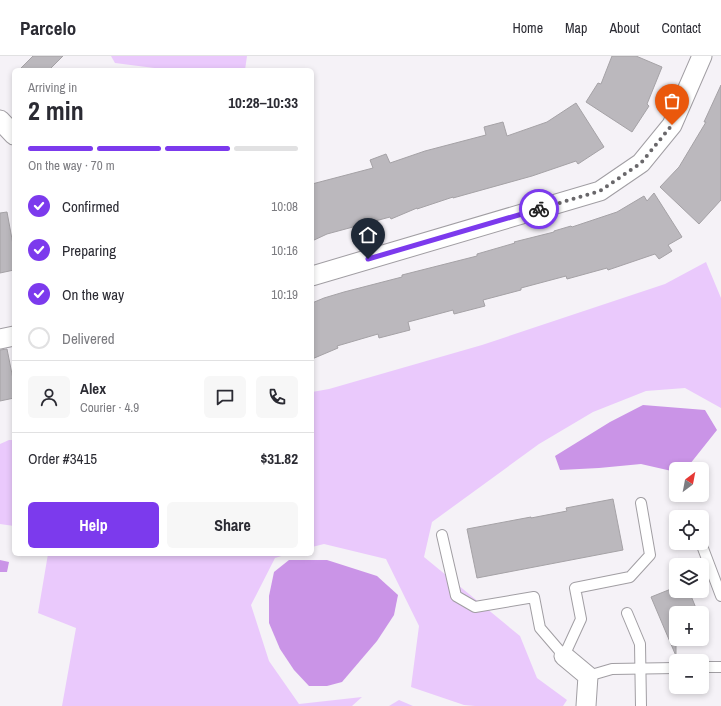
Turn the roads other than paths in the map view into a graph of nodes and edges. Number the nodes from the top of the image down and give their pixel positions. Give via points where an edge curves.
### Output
1 (702, 56) edge
2 (0, 120) edge
3 (12, 133) edge
4 (314, 275) edge
5 (12, 336) edge
6 (0, 339) edge
7 (641, 503) dead end
8 (442, 535) dead end
9 (704, 550) edge
10 (721, 596) edge
11 (627, 613) dead end
12 (564, 656) junction
13 (709, 667) edge
14 (721, 667) edge
15 (669, 668) edge
16 (641, 669) junction
17 (588, 676) junction
18 (586, 706) edge
19 (641, 706) edge

1 - 4 street via 672,125 641,163 600,191
2 - 3 street
5 - 6 street
7 - 12 lane via 650,555 630,576 575,588 581,619
8 - 12 lane via 456,596 475,607 534,597 540,628
9 - 10 lane
11 - 16 lane via 640,644
12 - 17 street
13 - 14 lane
15 - 16 lane
16 - 17 lane via 612,669
16 - 19 lane
17 - 18 street

